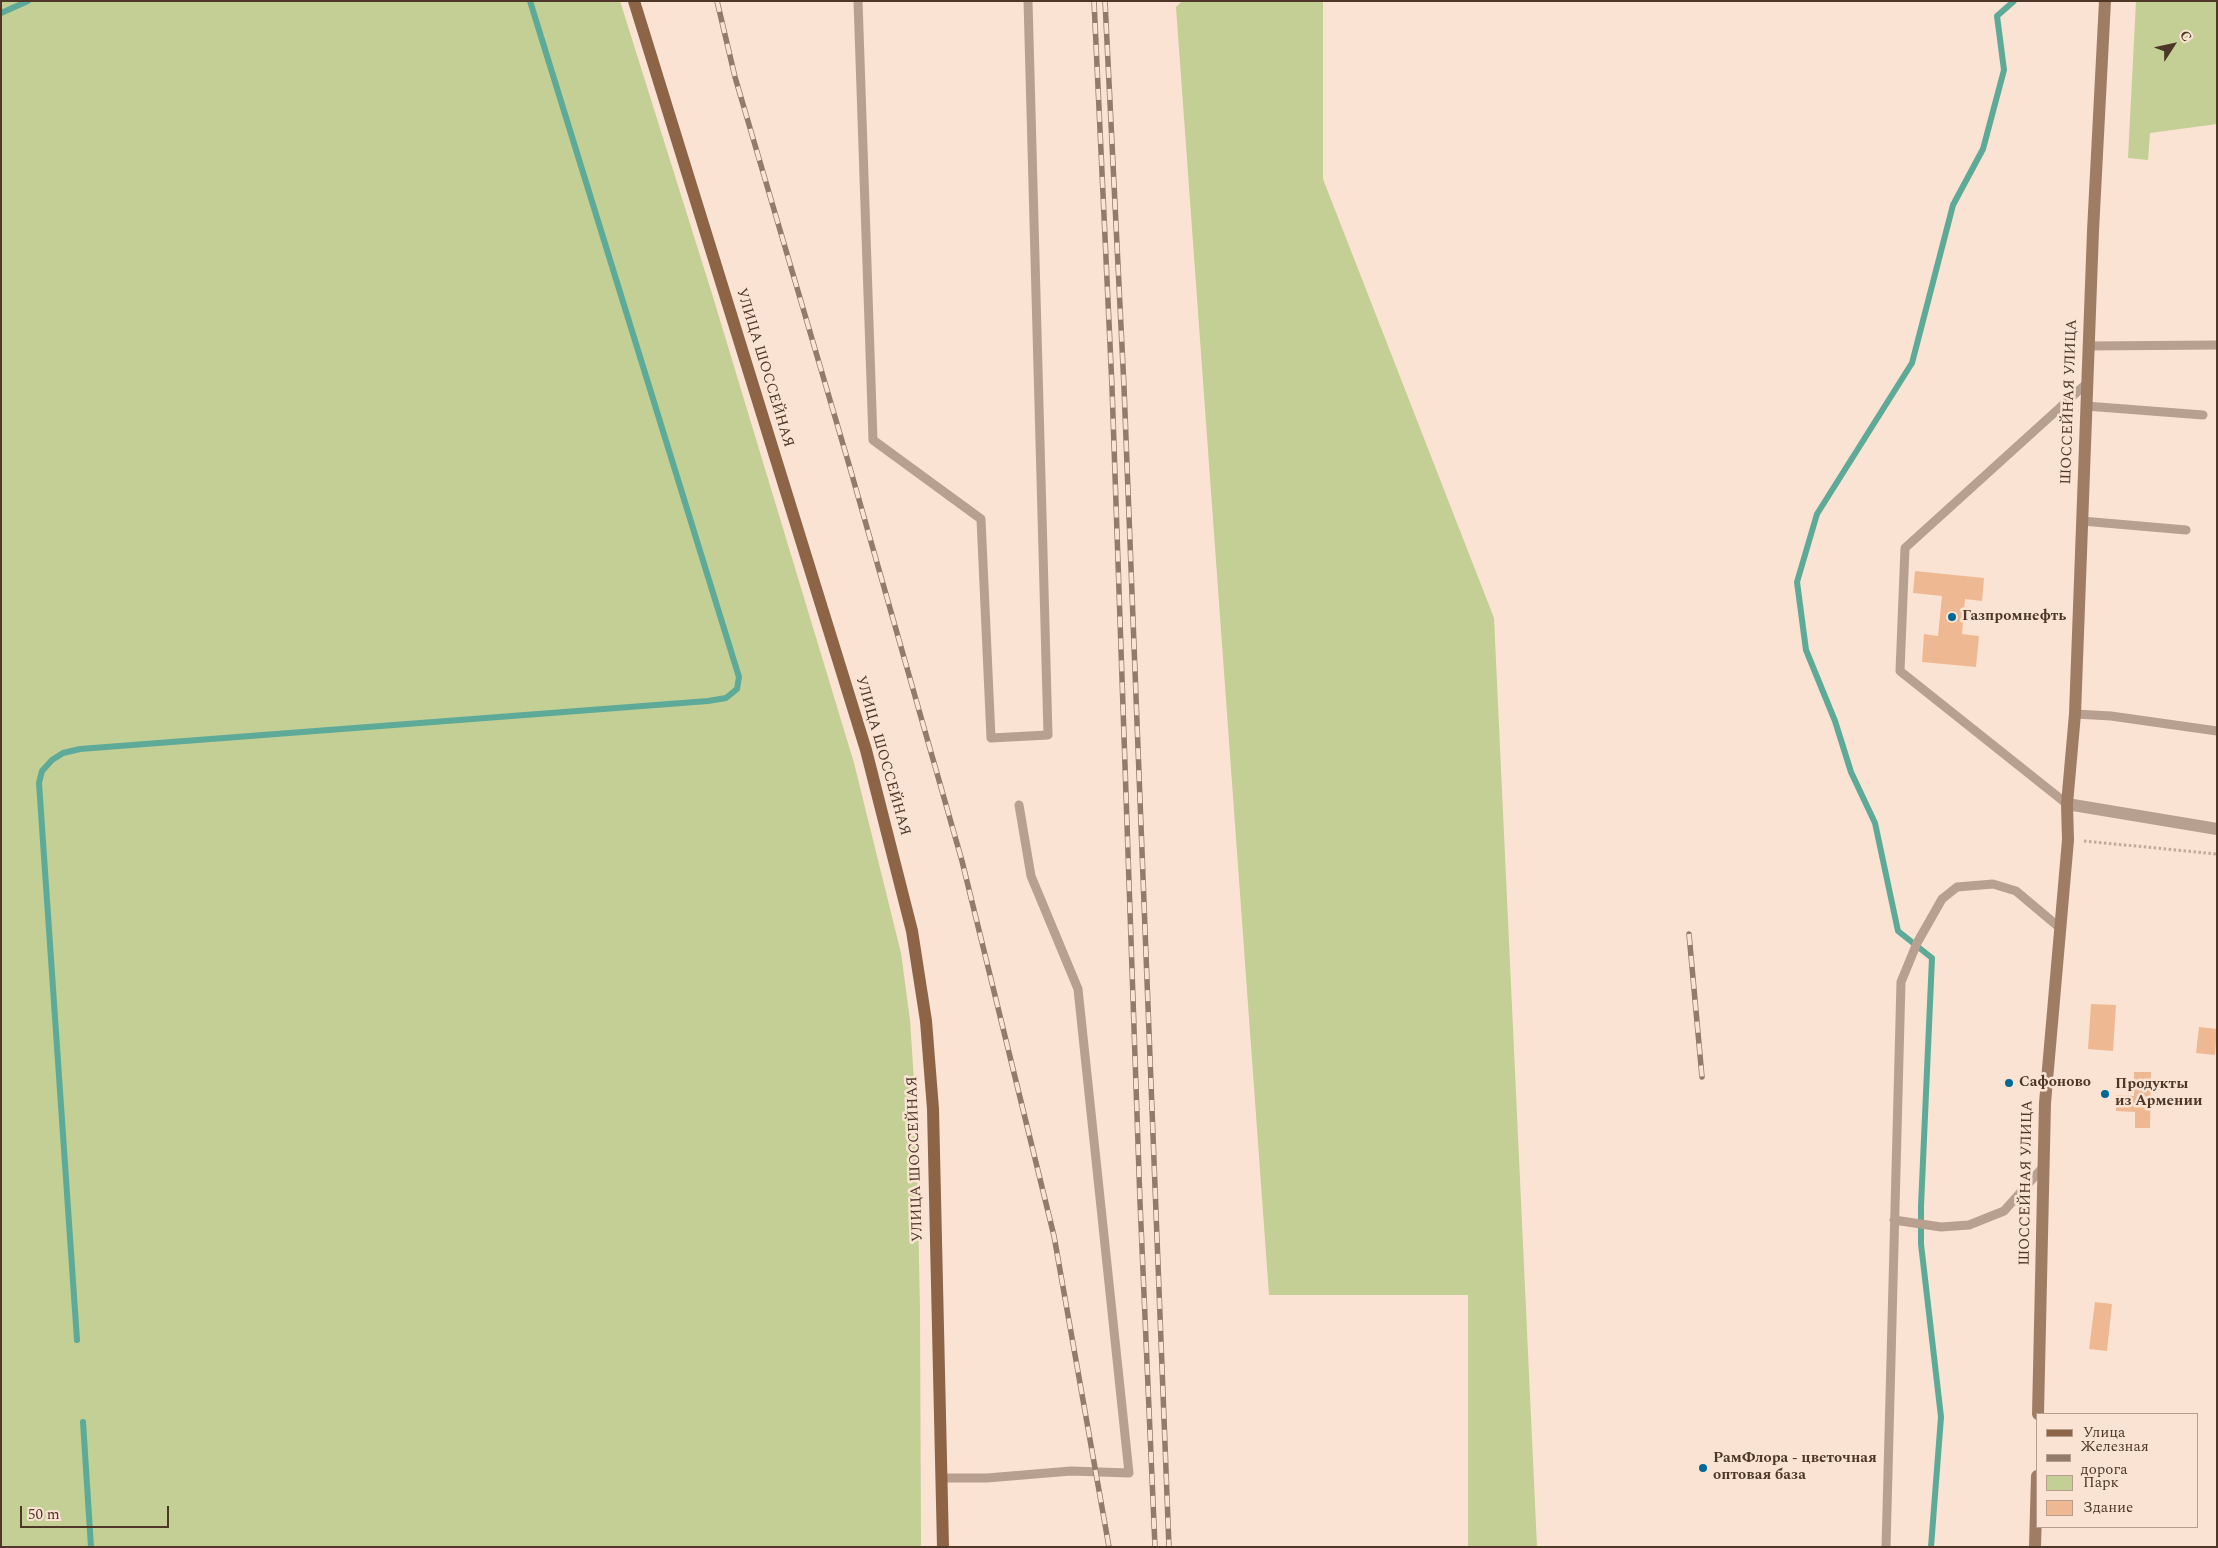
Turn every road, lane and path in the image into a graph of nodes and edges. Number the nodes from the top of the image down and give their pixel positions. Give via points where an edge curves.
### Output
1 (634, 1) edge
2 (858, 1) edge
3 (1028, 1) edge
4 (2104, 1) edge
5 (2217, 345) edge
6 (2088, 346) junction
7 (2086, 384) junction
8 (2086, 406) junction
9 (2203, 415) dead end
10 (2082, 521) junction
11 (2186, 530) dead end
12 (2075, 714) junction
13 (2217, 732) edge
14 (2067, 804) junction
15 (1019, 805) dead end
16 (2217, 829) edge
17 (2068, 840) junction
18 (2217, 854) edge
19 (2060, 928) junction
20 (2044, 1166) junction
21 (1894, 1220) junction
22 (2038, 1413) edge
23 (941, 1478) junction
24 (2036, 1512) edge
25 (943, 1547) edge
26 (1886, 1547) edge
27 (2035, 1547) edge

1 - 23 main road, УЛИЦА ШОССЕЙНАЯ via 866,750 912,931 926,1021 933,1109
2 - 3 lane via 873,440 982,519 991,738 1048,735
4 - 6 street, ШОССЕЙНАЯ УЛИЦА
5 - 6 lane
6 - 7 street, ШОССЕЙНАЯ УЛИЦА
7 - 8 street, ШОССЕЙНАЯ УЛИЦА
7 - 14 lane via 1905,548 1900,671
8 - 9 lane
8 - 10 street, ШОССЕЙНАЯ УЛИЦА
10 - 11 lane
10 - 12 street, ШОССЕЙНАЯ УЛИЦА
12 - 13 lane via 2111,716
12 - 14 street, ШОССЕЙНАЯ УЛИЦА
14 - 16 street
14 - 17 street, ШОССЕЙНАЯ УЛИЦА
15 - 23 lane via 1031,876 1078,989 1129,1473 1071,1471 988,1478
17 - 18 path
17 - 19 street, ШОССЕЙНАЯ УЛИЦА
19 - 20 street, ШОССЕЙНАЯ УЛИЦА via 2045,1103
19 - 21 lane via 2016,891 1993,884 1958,886 1942,899 1917,943 1901,982
20 - 21 lane via 2004,1210 1969,1224 1941,1227
20 - 22 street, ШОССЕЙНАЯ УЛИЦА
21 - 26 lane
23 - 25 main road, УЛИЦА ШОССЕЙНАЯ
24 - 27 street

